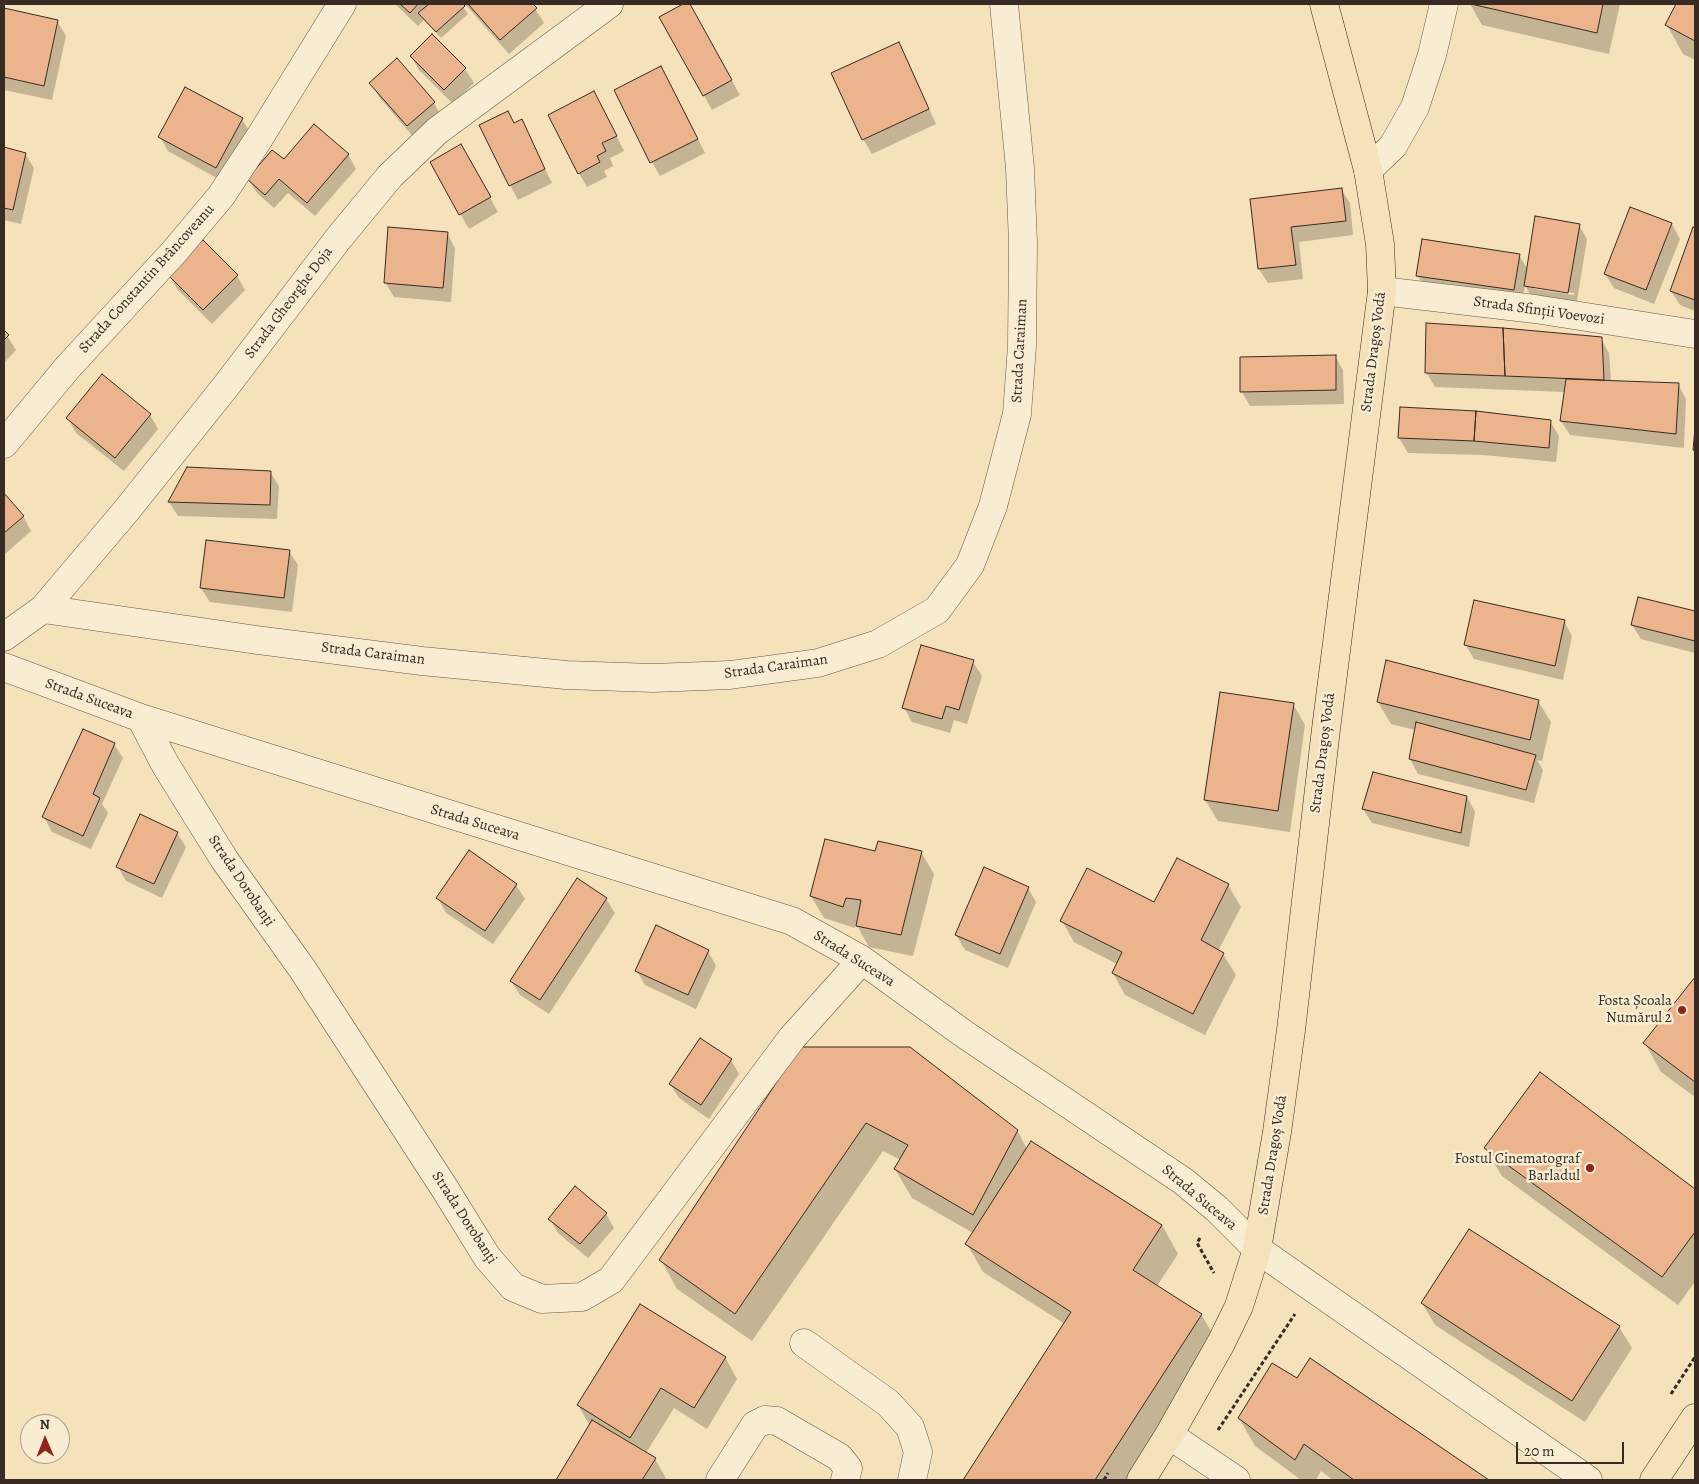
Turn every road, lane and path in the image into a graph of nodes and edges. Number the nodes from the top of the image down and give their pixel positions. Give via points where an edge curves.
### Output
1 (342, 4) edge
2 (609, 4) edge
3 (1004, 4) edge
4 (1324, 4) edge
5 (1444, 4) edge
6 (1368, 170) junction
7 (1382, 291) junction
8 (1695, 334) edge
9 (4, 444) edge
10 (43, 609) junction
11 (4, 637) edge
12 (4, 667) edge
13 (141, 718) junction
14 (862, 960) junction
15 (1217, 1209) junction
16 (1257, 1249) junction
17 (1215, 1274) dead end
18 (1302, 1281) junction
19 (804, 1343) dead end
20 (1695, 1418) edge
21 (1170, 1436) junction
22 (1200, 1456) junction
23 (1109, 1472) dead end
24 (720, 1480) edge
25 (845, 1480) edge
26 (912, 1480) edge
27 (1104, 1480) edge
28 (1141, 1480) edge
29 (1236, 1480) edge
30 (1588, 1480) edge
31 (1654, 1480) edge

1 - 9 street, Strada Constantin Brâncoveanu via 221,196 68,367
2 - 10 street, Strada Gheorghe Doja via 437,131 390,176 126,511
3 - 10 street, Strada Caraiman via 1020,168 1023,244 1022,346 1017,414 994,506 970,566 937,610 878,644 818,663 730,675 653,678 566,675 422,660
4 - 6 main road, Strada Dragoș Vodă
5 - 6 street via 1415,108 1393,146
6 - 7 main road, Strada Dragoș Vodă via 1380,244
7 - 8 street, Strada Sfinții Voevozi via 1535,309
7 - 16 main road, Strada Dragoș Vodă via 1278,1132
10 - 11 street, Strada Gheorghe Doja
12 - 13 street, Strada Suceava
13 - 14 street, Strada Suceava via 792,921
13 - 14 street, Strada Dorobanți via 224,860 303,970 486,1257 513,1287 542,1299 582,1297 612,1280 792,1038
14 - 15 street, Strada Suceava via 964,1034 1183,1181
15 - 16 street, Strada Suceava
15 - 17 path via 1197,1243
16 - 18 street, Strada Suceava
16 - 21 main road, Strada Dragoș Vodă via 1238,1306
18 - 22 path via 1295,1315
18 - 30 street, Strada Suceava
19 - 26 street via 888,1403 910,1428 918,1452
20 - 31 main road
21 - 22 street
21 - 28 main road, Strada Dragoș Vodă
22 - 29 street
23 - 27 path
24 - 25 street via 755,1425 765,1420 777,1421 839,1457 848,1468

